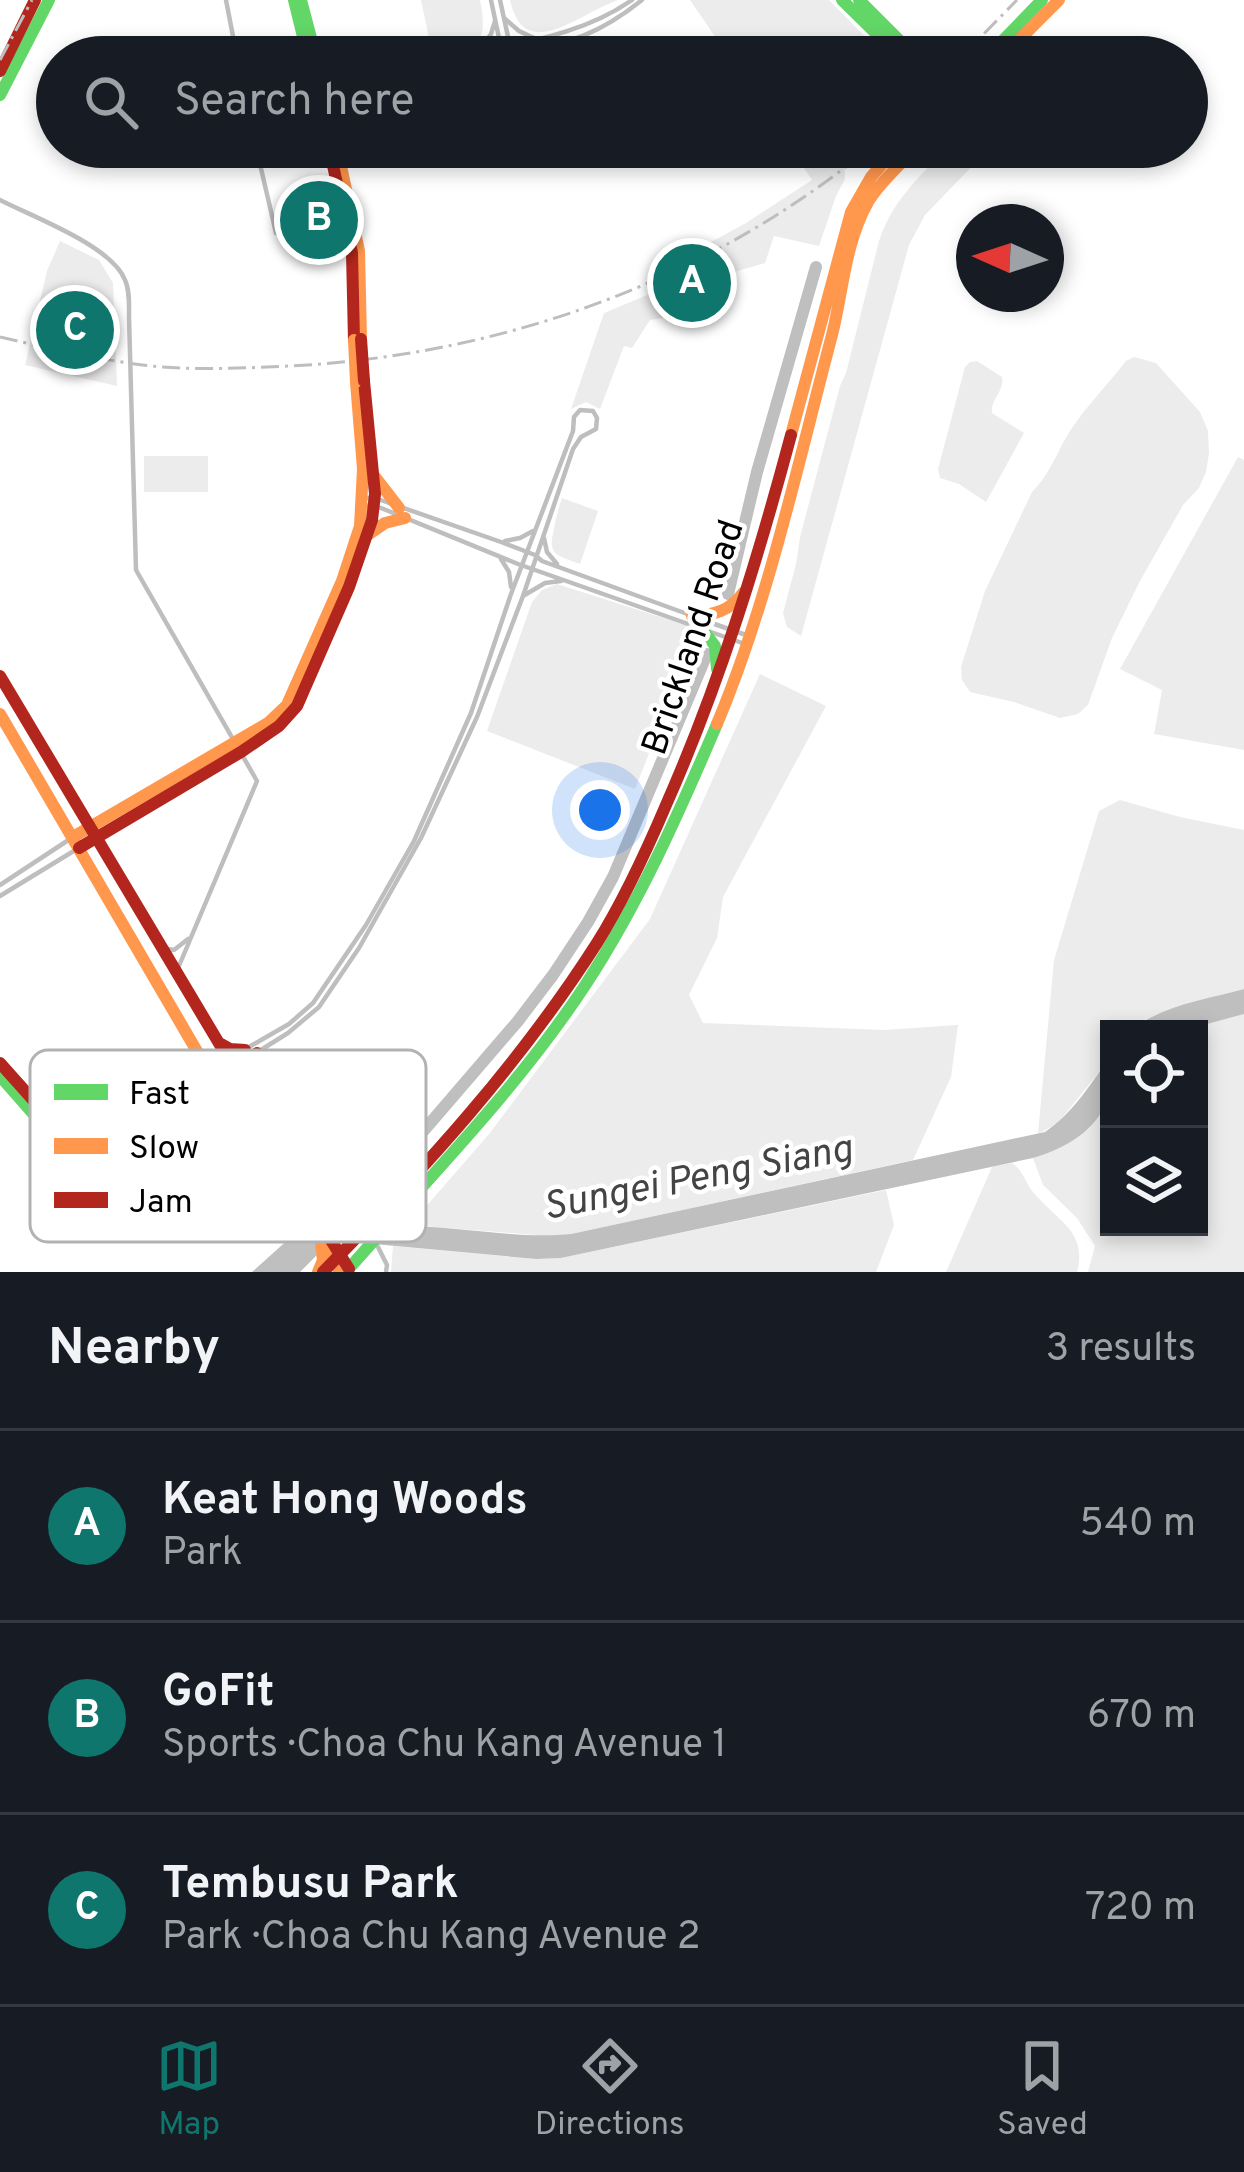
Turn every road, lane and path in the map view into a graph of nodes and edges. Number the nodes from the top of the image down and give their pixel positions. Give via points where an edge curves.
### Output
1 (35, 0) edge
2 (49, 0) edge
3 (226, 0) edge
4 (298, 0) edge
5 (491, 0) edge
6 (500, 0) edge
7 (632, 0) edge
8 (642, 0) edge
9 (842, 0) edge
10 (859, 0) edge
11 (1042, 0) edge
12 (1059, 0) edge
13 (504, 18) junction
14 (495, 19) junction
15 (233, 36) edge
16 (307, 36) edge
17 (489, 36) edge
18 (499, 36) edge
19 (508, 36) edge
20 (530, 36) edge
21 (553, 36) edge
22 (585, 36) edge
23 (879, 36) edge
24 (895, 36) edge
25 (1007, 36) edge
26 (1023, 36) edge
27 (0, 71) edge
28 (0, 95) edge
29 (261, 168) edge
30 (337, 168) edge
31 (876, 168) edge
32 (897, 168) edge
33 (0, 200) edge
34 (276, 233) dead end
35 (366, 452) junction
36 (372, 470) junction
37 (369, 502) junction
38 (402, 513) junction
39 (541, 530) junction
40 (369, 535) junction
41 (501, 542) junction
42 (531, 554) junction
43 (496, 555) junction
44 (522, 565) junction
45 (560, 567) junction
46 (531, 568) junction
47 (753, 573) junction
48 (566, 581) junction
49 (511, 594) junction
50 (523, 596) junction
51 (692, 616) junction
52 (704, 630) junction
53 (740, 637) junction
54 (0, 676) edge
55 (717, 681) junction
56 (0, 714) edge
57 (237, 746) junction
58 (445, 782) junction
59 (94, 831) junction
60 (76, 842) junction
61 (0, 885) edge
62 (0, 896) edge
63 (191, 934) junction
64 (158, 944) junction
65 (176, 974) junction
66 (213, 1033) junction
67 (278, 1035) junction
68 (196, 1050) edge
69 (222, 1050) edge
70 (237, 1050) edge
71 (254, 1050) edge
72 (254, 1050) edge
73 (0, 1063) edge
74 (0, 1076) edge
75 (30, 1097) edge
76 (30, 1110) edge
77 (426, 1166) edge
78 (426, 1172) edge
79 (372, 1242) edge
80 (377, 1242) edge
81 (332, 1261) edge
82 (386, 1272) edge

1 - 27 street
2 - 28 street
3 - 15 street
4 - 16 street
5 - 14 street
6 - 13 street
7 - 21 street
8 - 22 street
9 - 23 street
10 - 24 street
11 - 25 street
12 - 26 street
13 - 19 street
13 - 20 street
14 - 17 street
14 - 18 street
29 - 34 street
30 - 35 street, bridge via 352,253
31 - 47 street, Brickland Road via 845,231
32 - 53 street, Brickland Road via 869,200 856,232 761,598
33 - 57 street via 101,251 124,276 136,570
35 - 36 street
35 - 37 street
36 - 37 street
36 - 38 street
37 - 38 street
37 - 38 street
37 - 40 street
37 - 57 street via 294,693
38 - 40 street
38 - 41 street
38 - 43 street
39 - 39 street via 574,417 589,410 596,429 577,441
39 - 41 street
39 - 42 street
39 - 45 street
40 - 57 street via 297,706 279,726
41 - 42 street
42 - 44 street
42 - 45 street
42 - 46 street
43 - 44 street
43 - 49 street via 509,572
44 - 46 street
44 - 49 street
45 - 51 street
46 - 48 street
46 - 50 street
47 - 51 street via 730,608
47 - 53 street, Brickland Road
48 - 50 street
48 - 52 street
49 - 58 street
50 - 58 street
51 - 53 street
52 - 53 street
52 - 55 street via 717,654
53 - 55 street, Brickland Road
53 - 78 street, Brickland Road via 688,795 632,910 518,1076
54 - 59 street
55 - 77 street, Brickland Road via 640,865 597,943
56 - 60 street
57 - 59 street
57 - 63 street via 256,787
58 - 67 street via 314,1004
59 - 60 street
59 - 64 street
60 - 61 street
60 - 62 street
60 - 68 street
63 - 64 street via 174,950
63 - 65 street
64 - 65 street
65 - 66 street
66 - 69 street
66 - 70 street
67 - 71 street
67 - 72 street
73 - 75 street
74 - 76 street
79 - 81 street, Brickland Road
80 - 82 street

